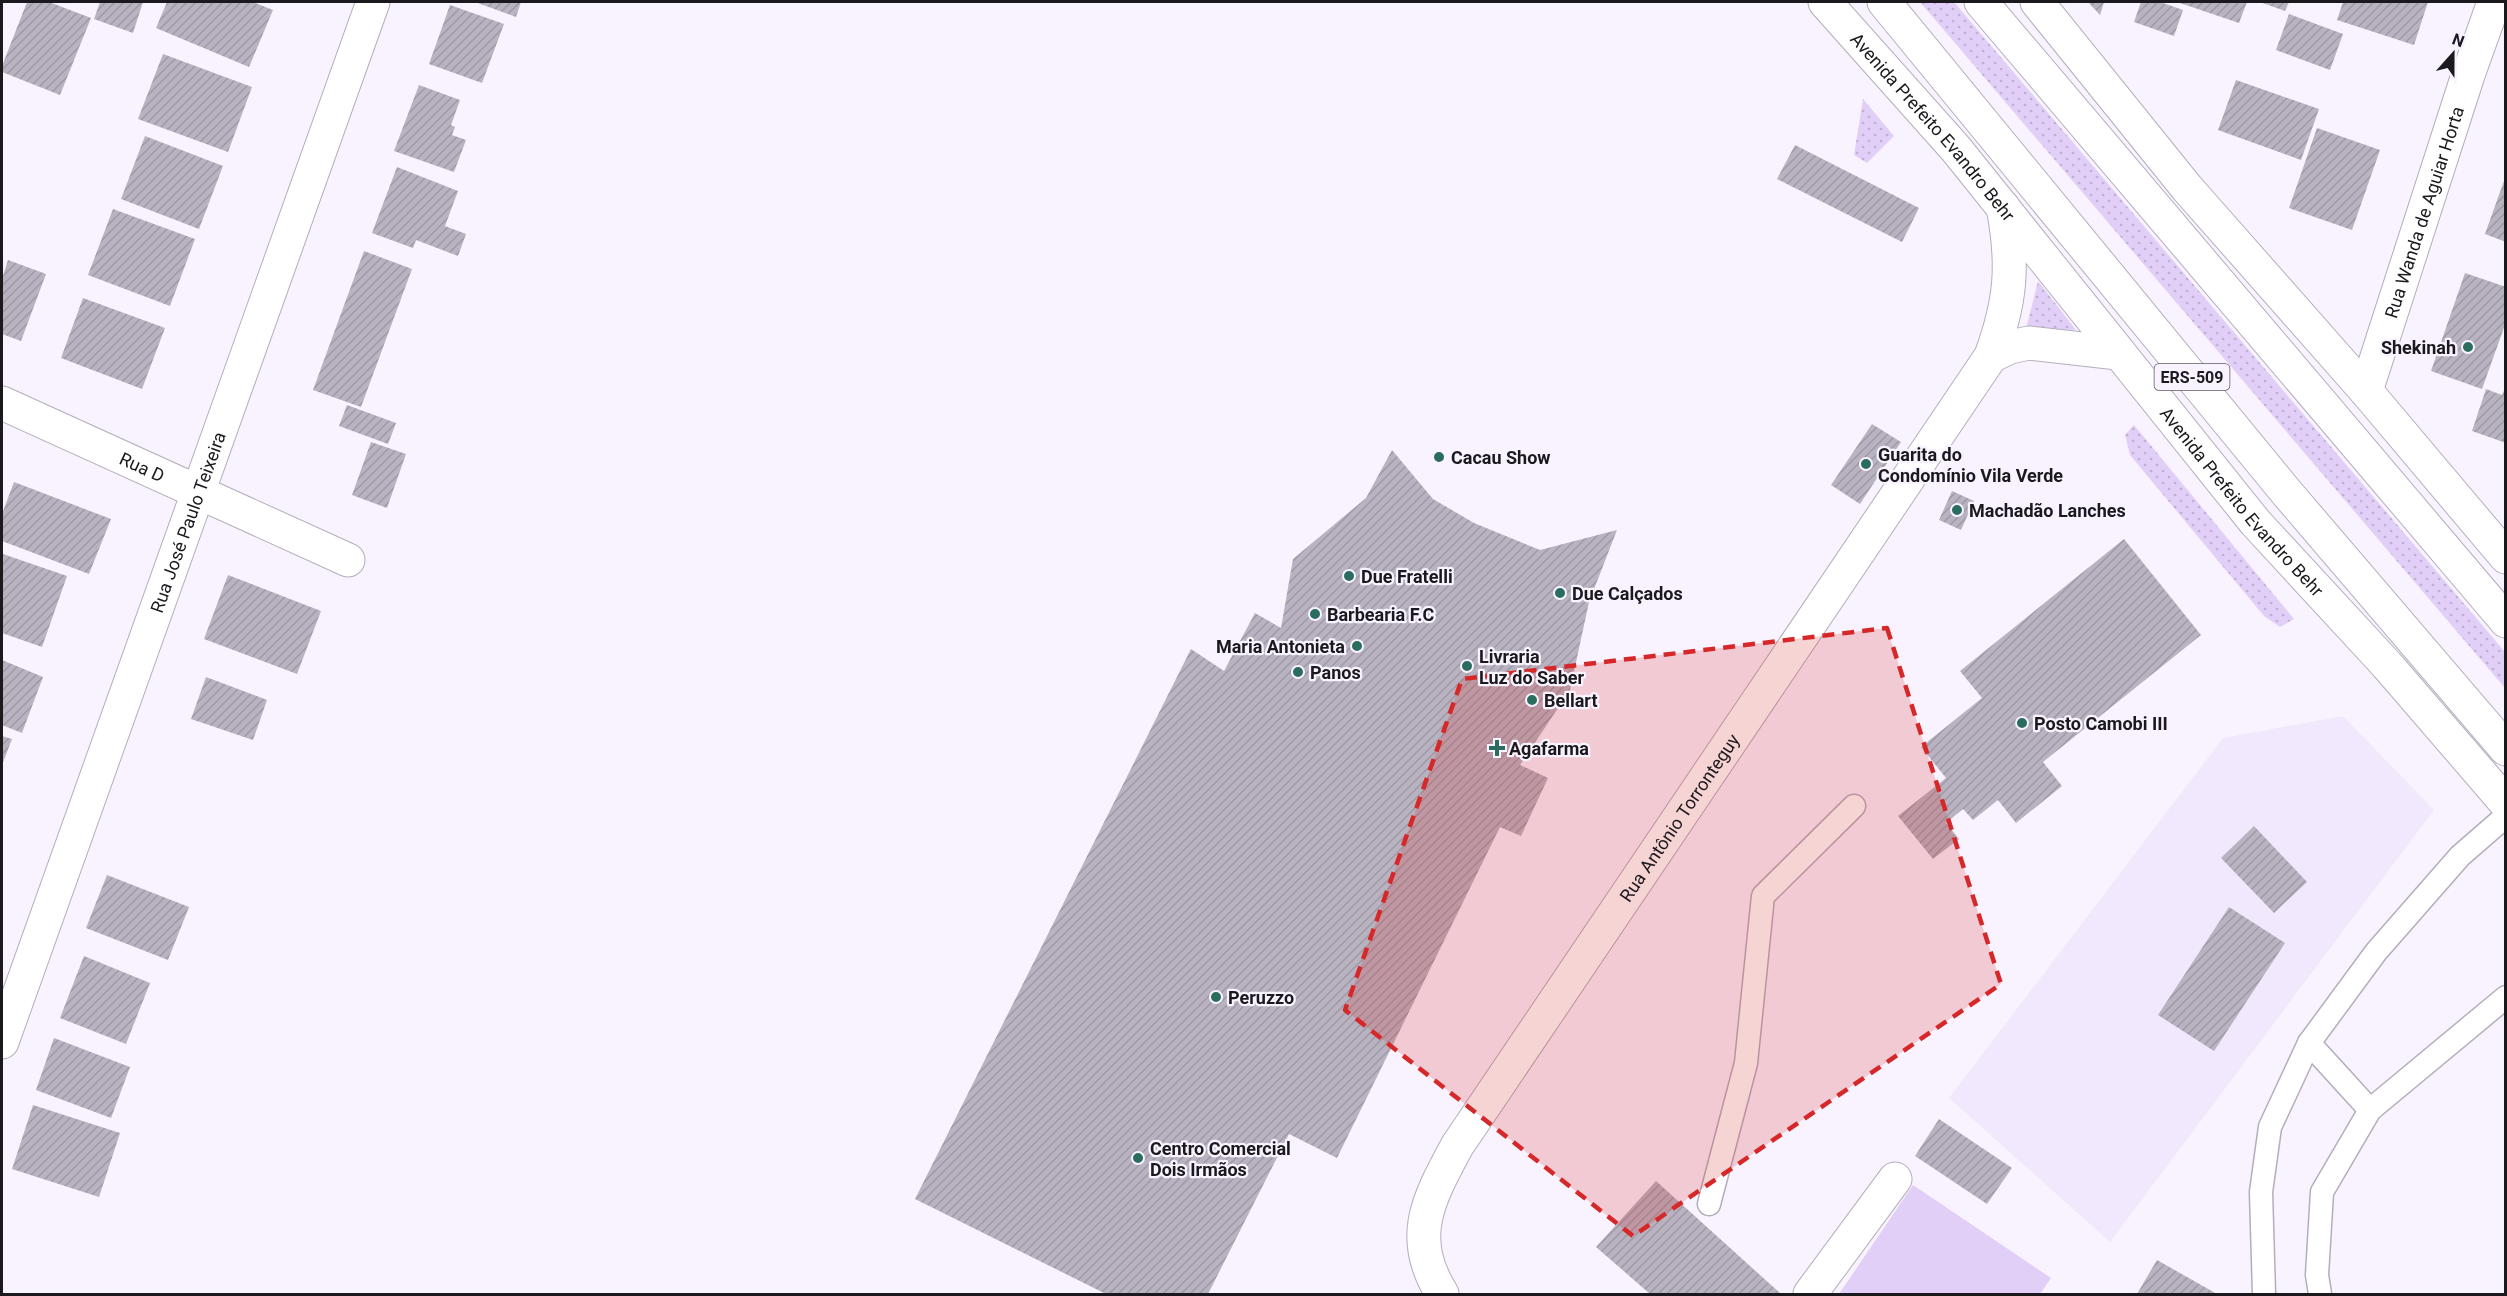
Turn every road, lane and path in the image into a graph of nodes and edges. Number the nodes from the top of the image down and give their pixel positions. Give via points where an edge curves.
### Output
1 (373, 2) edge
2 (1825, 2) edge
3 (1884, 2) edge
4 (1982, 2) edge
5 (2037, 2) edge
6 (2494, 2) edge
7 (2002, 207) junction
8 (2118, 353) junction
9 (1990, 356) junction
10 (2366, 391) junction
11 (2, 403) edge
12 (198, 492) junction
13 (2505, 557) edge
14 (348, 560) dead end
15 (2505, 621) edge
16 (2505, 749) edge
17 (2505, 803) edge
18 (1854, 806) dead end
19 (2505, 816) edge
20 (2505, 997) edge
21 (2, 1042) edge
22 (2309, 1043) junction
23 (2370, 1110) junction
24 (1895, 1179) dead end
25 (1709, 1204) dead end
26 (1442, 1294) edge
27 (1810, 1294) edge
28 (2264, 1294) edge
29 (2320, 1294) edge

1 - 12 main road, Rua José Paulo Teixeira
2 - 7 main road, Avenida Prefeito Evandro Behr / ERS-509 via 1956,149
3 - 16 main road, ERS-509 via 2288,493
4 - 15 main road
5 - 10 main road via 2187,188
6 - 10 main road, Rua Wanda de Aguiar Horta
7 - 8 main road, Avenida Prefeito Evandro Behr / ERS-509
7 - 9 main road, Rua Antônio Torronteguy via 2009,242 2008,296
8 - 9 main road via 2029,343
8 - 17 main road, Avenida Prefeito Evandro Behr / ERS-509 via 2255,522 2387,665
9 - 26 main road, Rua Antônio Torronteguy via 1457,1146 1435,1187 1423,1227 1424,1256
10 - 13 main road
11 - 12 main road, Rua D
12 - 14 main road, Rua D
12 - 21 main road, Rua José Paulo Teixeira
18 - 25 lane via 1763,896 1746,1063
19 - 22 lane via 2460,856 2376,952
20 - 23 lane
22 - 23 lane
22 - 28 lane via 2270,1127 2261,1192
23 - 29 lane via 2322,1192 2317,1275
24 - 27 main road

